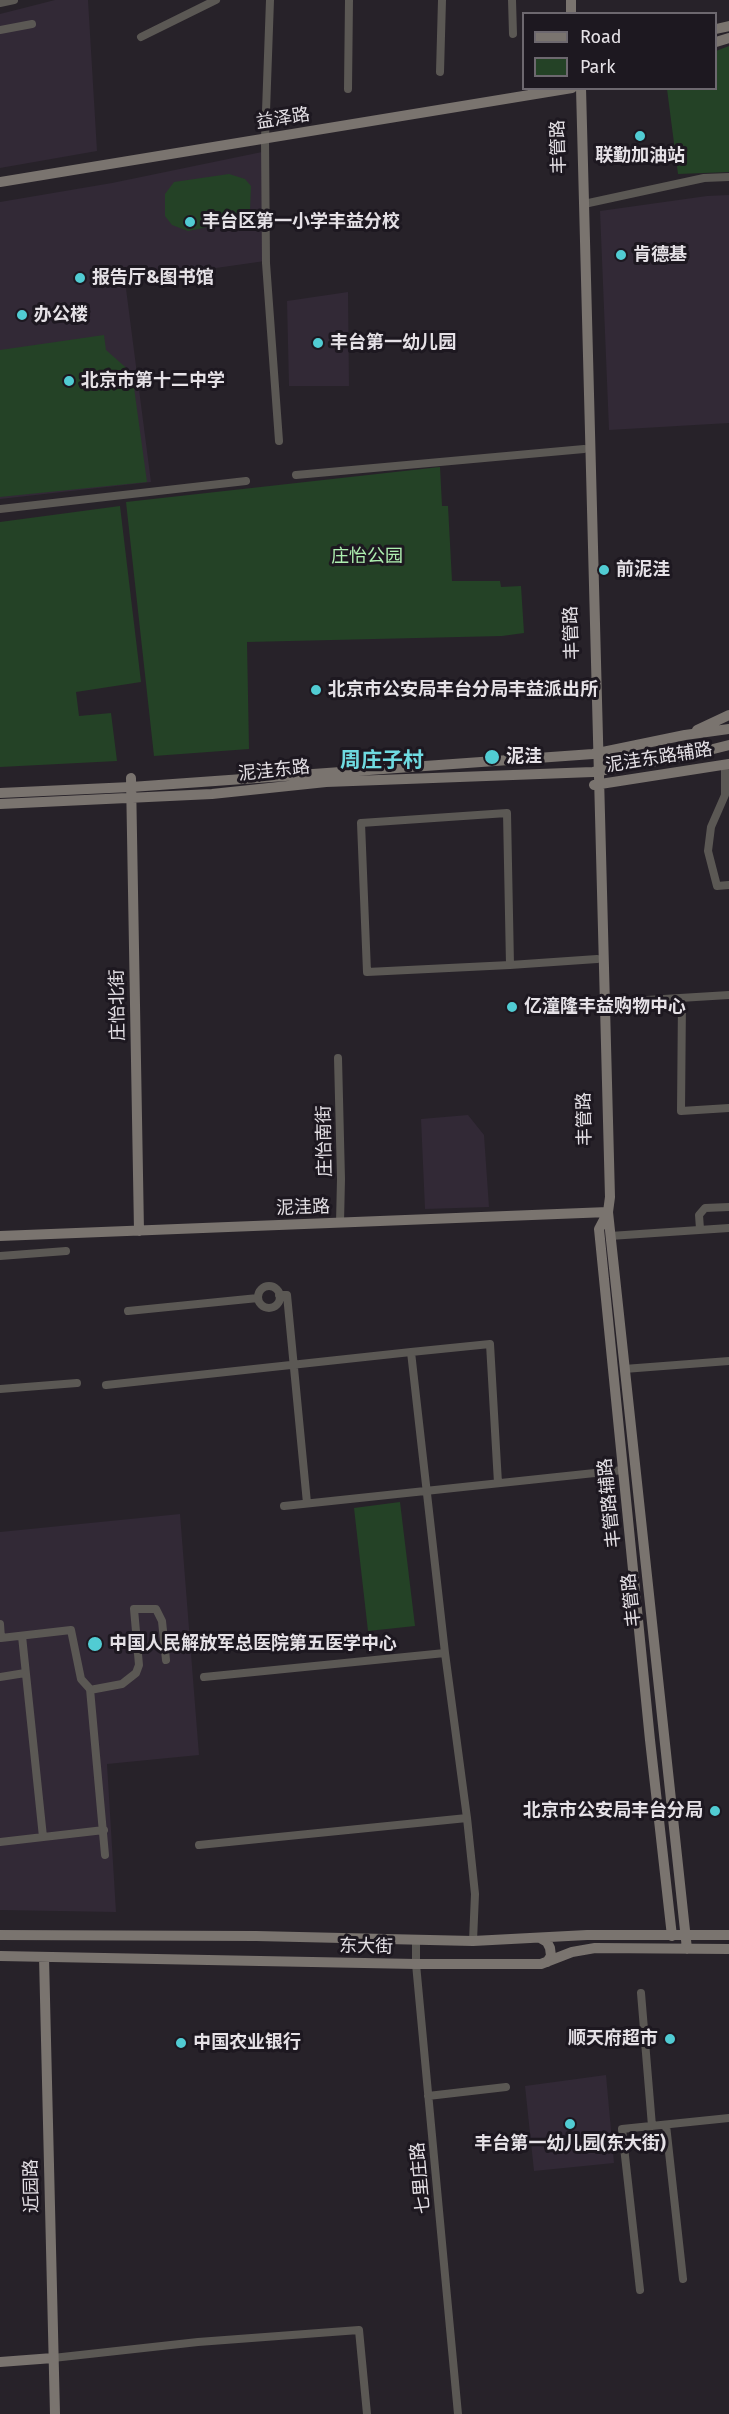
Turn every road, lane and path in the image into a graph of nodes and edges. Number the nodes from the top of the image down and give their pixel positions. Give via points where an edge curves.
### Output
1 (14, 0) edge
2 (216, 0) edge
3 (270, 0) edge
4 (349, 0) edge
5 (442, 0) edge
6 (512, 0) edge
7 (0, 3) edge
8 (32, 24) dead end
9 (0, 30) edge
10 (513, 34) dead end
11 (141, 37) dead end
12 (440, 72) dead end
13 (348, 89) dead end
14 (561, 90) edge
15 (573, 90) edge
16 (581, 90) edge
17 (265, 139) junction
18 (729, 177) edge
19 (0, 182) edge
20 (584, 204) junction
21 (279, 441) dead end
22 (584, 449) junction
23 (296, 475) dead end
24 (246, 482) dead end
25 (0, 509) edge
26 (729, 715) edge
27 (729, 729) edge
28 (685, 735) junction
29 (729, 745) edge
30 (596, 754) junction
31 (727, 767) edge
32 (596, 771) junction
33 (596, 785) junction
34 (131, 788) junction
35 (0, 793) edge
36 (0, 804) edge
37 (729, 885) edge
38 (597, 959) junction
39 (510, 965) junction
40 (729, 995) edge
41 (682, 999) junction
42 (601, 1003) junction
43 (338, 1058) dead end
44 (729, 1108) edge
45 (729, 1207) edge
46 (608, 1212) junction
47 (340, 1223) junction
48 (729, 1228) edge
49 (700, 1229) junction
50 (139, 1231) junction
51 (0, 1236) edge
52 (610, 1236) junction
53 (66, 1251) dead end
54 (0, 1256) edge
55 (279, 1295) junction
56 (258, 1298) junction
57 (128, 1311) dead end
58 (610, 1343) junction
59 (411, 1352) junction
60 (729, 1361) edge
61 (293, 1365) junction
62 (624, 1367) junction
63 (77, 1383) dead end
64 (106, 1384) dead end
65 (0, 1389) edge
66 (623, 1470) junction
67 (498, 1484) junction
68 (426, 1491) junction
69 (307, 1503) junction
70 (284, 1506) dead end
71 (0, 1624) edge
72 (21, 1636) junction
73 (445, 1653) junction
74 (166, 1660) dead end
75 (26, 1673) junction
76 (0, 1677) edge
77 (204, 1677) dead end
78 (90, 1690) junction
79 (661, 1710) junction
80 (650, 1740) junction
81 (467, 1818) junction
82 (104, 1830) junction
83 (43, 1837) junction
84 (0, 1842) edge
85 (199, 1845) dead end
86 (105, 1855) dead end
87 (0, 1935) edge
88 (729, 1935) edge
89 (672, 1936) junction
90 (686, 1936) junction
91 (540, 1938) junction
92 (416, 1940) junction
93 (472, 1941) junction
94 (687, 1949) junction
95 (729, 1949) edge
96 (0, 1956) edge
97 (44, 1957) junction
98 (547, 1962) junction
99 (416, 1964) junction
100 (641, 1993) dead end
101 (506, 2087) dead end
102 (428, 2096) junction
103 (729, 2118) edge
104 (666, 2125) junction
105 (652, 2126) junction
106 (683, 2279) dead end
107 (640, 2290) dead end
108 (53, 2358) junction
109 (0, 2362) edge
110 (55, 2414) edge
111 (367, 2414) edge
112 (458, 2414) edge

1 - 7 street
2 - 11 street
3 - 17 street
4 - 13 street
5 - 12 street
6 - 10 street
8 - 9 street
14 - 17 main road, 益泽路
15 - 22 main road, 丰管路
16 - 20 main road, 丰管路
17 - 19 main road, 益泽路
17 - 21 street via 266,263
18 - 20 street via 704,178
20 - 30 main road, 丰管路
22 - 23 street
22 - 30 main road, 丰管路
24 - 25 street
26 - 28 main road, 泥洼东路辅路
27 - 28 main road, 泥洼东路
28 - 30 main road, 泥洼东路
29 - 32 main road, 泥洼东路
30 - 32 main road, 丰管路
30 - 34 main road, 泥洼东路
31 - 33 main road, 泥洼东路辅路
31 - 37 street via 725,795 711,827 708,851 717,886
32 - 33 main road, 丰管路
32 - 34 main road, 泥洼东路 via 326,782 212,794
33 - 38 main road, 丰管路
33 - 42 main road, 丰管路
34 - 35 main road, 泥洼东路
34 - 36 main road, 泥洼东路
34 - 50 main road, 庄怡北街
38 - 39 street
38 - 42 main road, 丰管路
39 - 39 street via 367,972 362,823 507,813
40 - 41 street
41 - 42 street
41 - 44 street via 681,1111
42 - 46 main road, 丰管路
43 - 47 street, 庄怡南街
45 - 49 street via 705,1208 699,1215
46 - 47 main road, 泥洼路
46 - 52 main road, 丰管路
46 - 58 main road, 丰管路辅路 via 599,1229
47 - 50 main road, 泥洼路
48 - 49 street
49 - 52 street
50 - 51 main road, 泥洼路
52 - 62 main road, 丰管路
53 - 54 street
55 - 56 street via 268,1286 261,1289
55 - 56 street via 278,1304 272,1308 262,1305
55 - 61 street via 287,1295
56 - 57 street
58 - 62 main road
58 - 66 main road, 丰管路辅路
59 - 61 street
59 - 67 street via 490,1344
59 - 68 street
60 - 62 street
61 - 64 street
61 - 69 street
62 - 79 main road, 丰管路
63 - 65 street
66 - 67 street
66 - 80 main road, 丰管路辅路
67 - 68 street
68 - 69 street
68 - 73 street
69 - 70 street
71 - 72 street via 1,1638
72 - 75 street
72 - 78 street via 71,1630 81,1679
73 - 77 street
73 - 81 street
74 - 78 street via 162,1621 156,1608 134,1610 139,1665 136,1673 122,1684
75 - 76 street
75 - 83 street
78 - 82 street
79 - 80 main road
79 - 90 main road, 丰管路
80 - 89 main road, 丰管路辅路
81 - 85 street
81 - 93 street via 475,1894
82 - 83 street
82 - 86 street
83 - 84 street
87 - 92 main road, 东大街
88 - 90 main road, 东大街
89 - 90 main road, 东大街
89 - 91 main road, 东大街
90 - 94 main road, 丰管路
91 - 93 main road, 东大街
91 - 98 main road via 550,1948
92 - 93 main road, 东大街
92 - 99 street, 七里庄路
94 - 95 main road, 东大街
94 - 98 main road, 东大街 via 596,1948
96 - 97 main road, 东大街
97 - 99 main road, 东大街
97 - 108 main road, 近园路
98 - 99 main road, 东大街
99 - 102 street, 七里庄路
100 - 105 street
101 - 102 street
102 - 112 street, 七里庄路
103 - 104 street
104 - 105 street
104 - 106 street
105 - 107 street via 622,2130
108 - 109 main road
108 - 110 main road, 近园路
108 - 111 street via 359,2330

